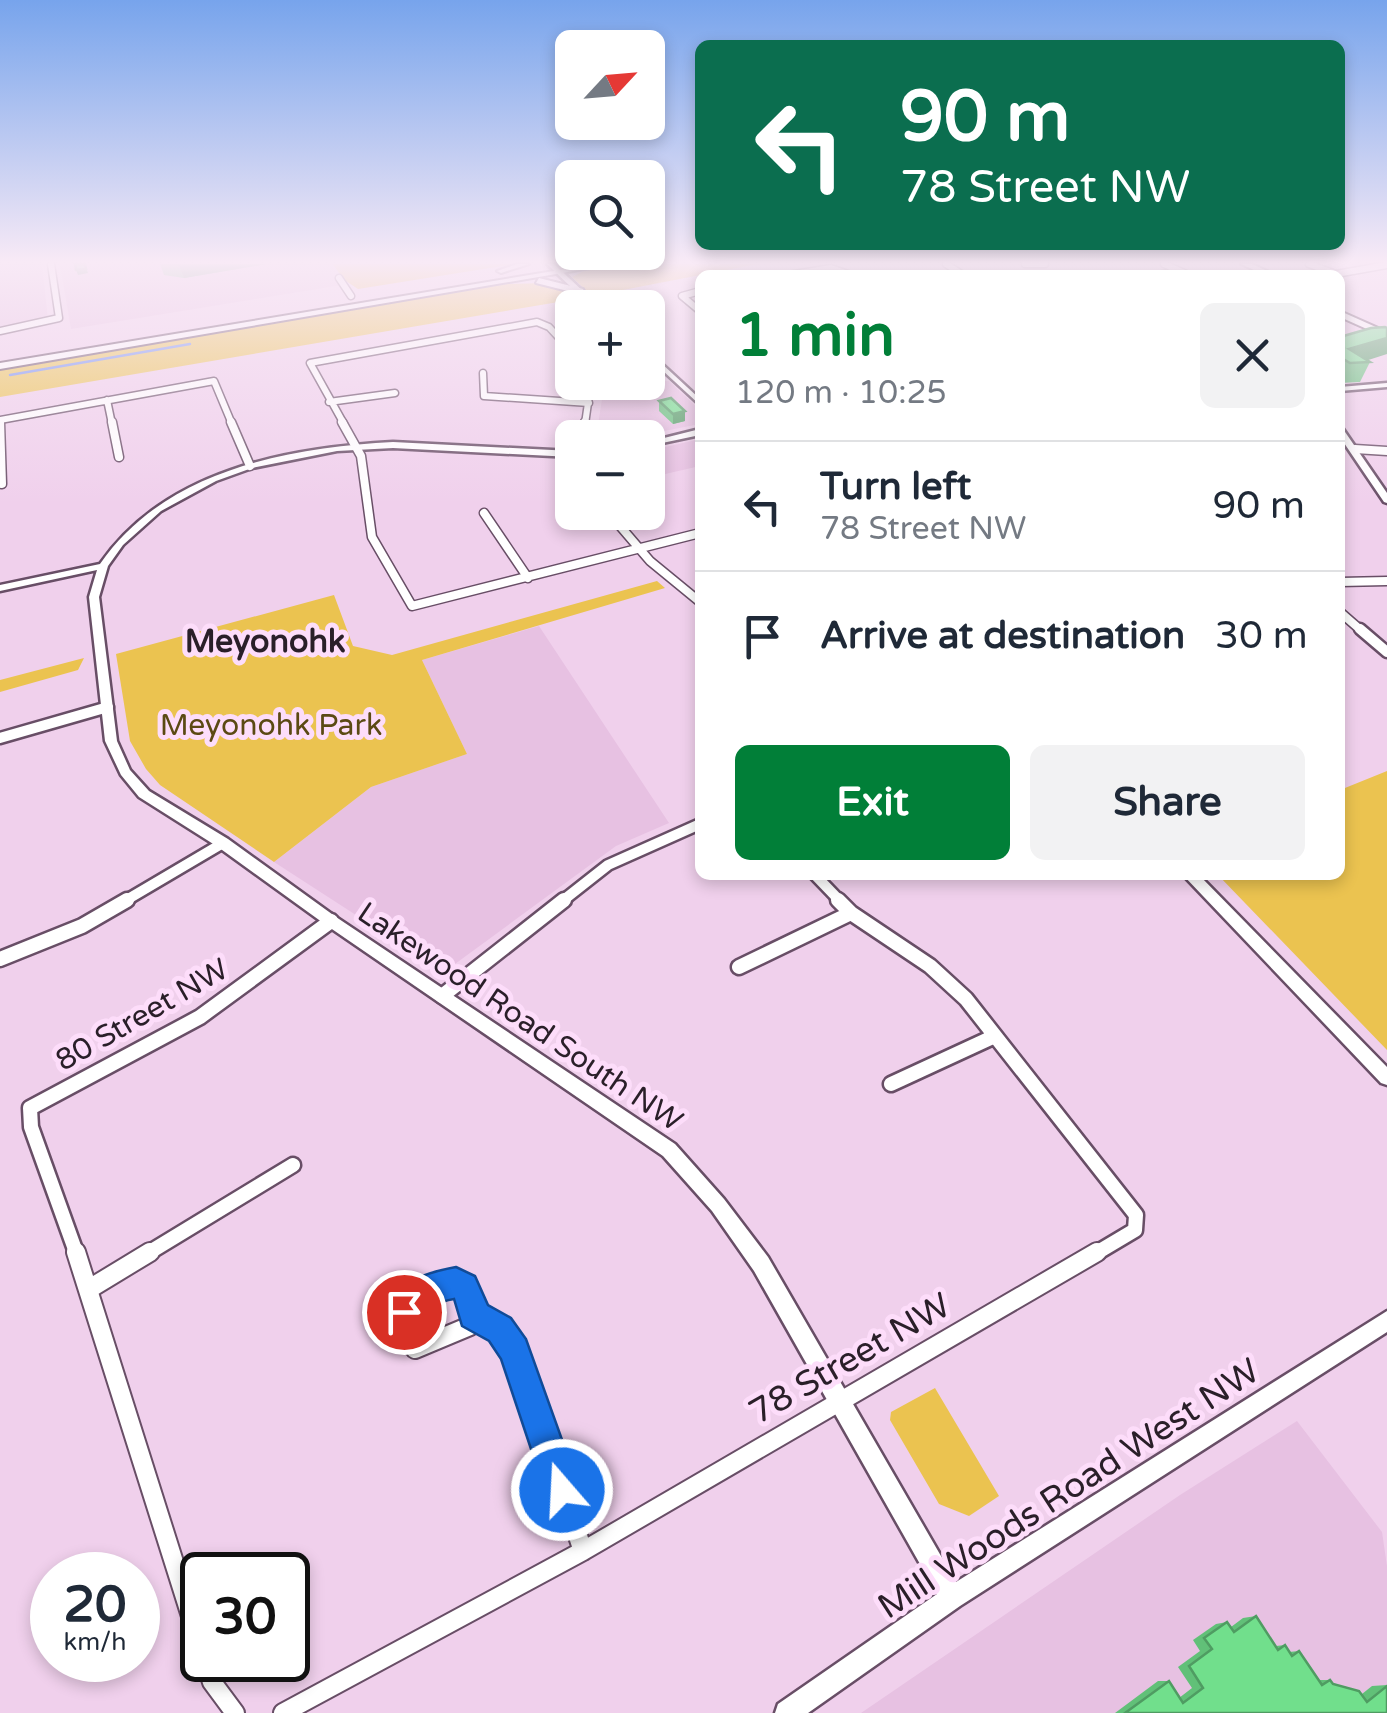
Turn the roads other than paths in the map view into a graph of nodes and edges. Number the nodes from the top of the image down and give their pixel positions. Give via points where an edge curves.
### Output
1 (61, 344) edge
2 (131, 344) edge
3 (424, 344) edge
4 (0, 354) edge
5 (0, 366) edge
6 (665, 369) edge
7 (483, 373) dead end
8 (1387, 385) edge
9 (1345, 389) edge
10 (394, 393) dead end
11 (695, 395) edge
12 (108, 400) junction
13 (589, 400) edge
14 (329, 402) junction
15 (589, 403) junction
16 (0, 420) edge
17 (586, 420) edge
18 (695, 433) edge
19 (1345, 437) edge
20 (665, 440) edge
21 (356, 446) junction
22 (1354, 448) junction
23 (1387, 451) edge
24 (555, 453) edge
25 (119, 457) dead end
26 (250, 466) junction
27 (2, 484) edge
28 (1387, 500) edge
29 (484, 513) dead end
30 (622, 530) edge
31 (695, 534) edge
32 (636, 549) junction
33 (103, 566) junction
34 (528, 578) junction
35 (1387, 581) edge
36 (1345, 582) edge
37 (0, 588) edge
38 (695, 599) edge
39 (1345, 616) edge
40 (1387, 652) edge
41 (108, 707) junction
42 (0, 738) edge
43 (695, 826) edge
44 (224, 843) junction
45 (820, 880) edge
46 (1195, 880) edge
47 (851, 913) junction
48 (331, 921) junction
49 (0, 959) edge
50 (739, 967) dead end
51 (442, 996) junction
52 (995, 1036) junction
53 (1387, 1078) edge
54 (891, 1084) dead end
55 (293, 1165) dead end
56 (89, 1289) junction
57 (474, 1315) junction
58 (1387, 1321) edge
59 (840, 1404) junction
60 (582, 1551) junction
61 (180, 1581) edge
62 (952, 1598) junction
63 (212, 1682) edge
64 (236, 1713) edge
65 (283, 1713) edge
66 (787, 1713) edge

1 - 4 main road
2 - 5 main road
3 - 14 street via 310,363
6 - 11 street
7 - 15 street via 484,396
8 - 9 street
10 - 14 street
12 - 16 street
12 - 25 street
12 - 26 street via 214,381
13 - 15 street
14 - 21 street
15 - 17 street
16 - 27 street
18 - 20 street
19 - 22 street
21 - 24 street
21 - 26 street
21 - 34 street via 372,538 412,606
22 - 23 street
22 - 28 street
26 - 33 street via 183,493 137,525
29 - 34 street
30 - 32 street
31 - 32 street
32 - 34 street
32 - 38 street
33 - 37 street
33 - 41 street, Lakewood Road South NW via 94,597
35 - 36 street
39 - 40 street
41 - 42 street
41 - 44 street, Lakewood Road South NW via 124,772 144,794
43 - 51 street via 608,865
44 - 48 street, Lakewood Road South NW
44 - 49 street via 82,926
45 - 47 street
46 - 53 street
47 - 50 street
47 - 52 street via 930,966
48 - 51 street, Lakewood Road South NW
48 - 56 street, 80 Street NW via 200,1017 30,1108
51 - 59 street, Lakewood Road South NW via 669,1150 761,1264
52 - 54 street
52 - 59 street, 78 Street NW via 1136,1215 1134,1230
55 - 56 street
56 - 61 street
57 - 57 street via 470,1326 415,1349 403,1334 409,1302 426,1288 464,1287
57 - 60 street via 500,1330 515,1350
58 - 62 street, Mill Woods Road West NW
59 - 60 street, 78 Street NW
59 - 62 street, Lakewood Road South NW
60 - 65 street, 78 Street NW
62 - 66 street, Mill Woods Road West NW
63 - 64 street

